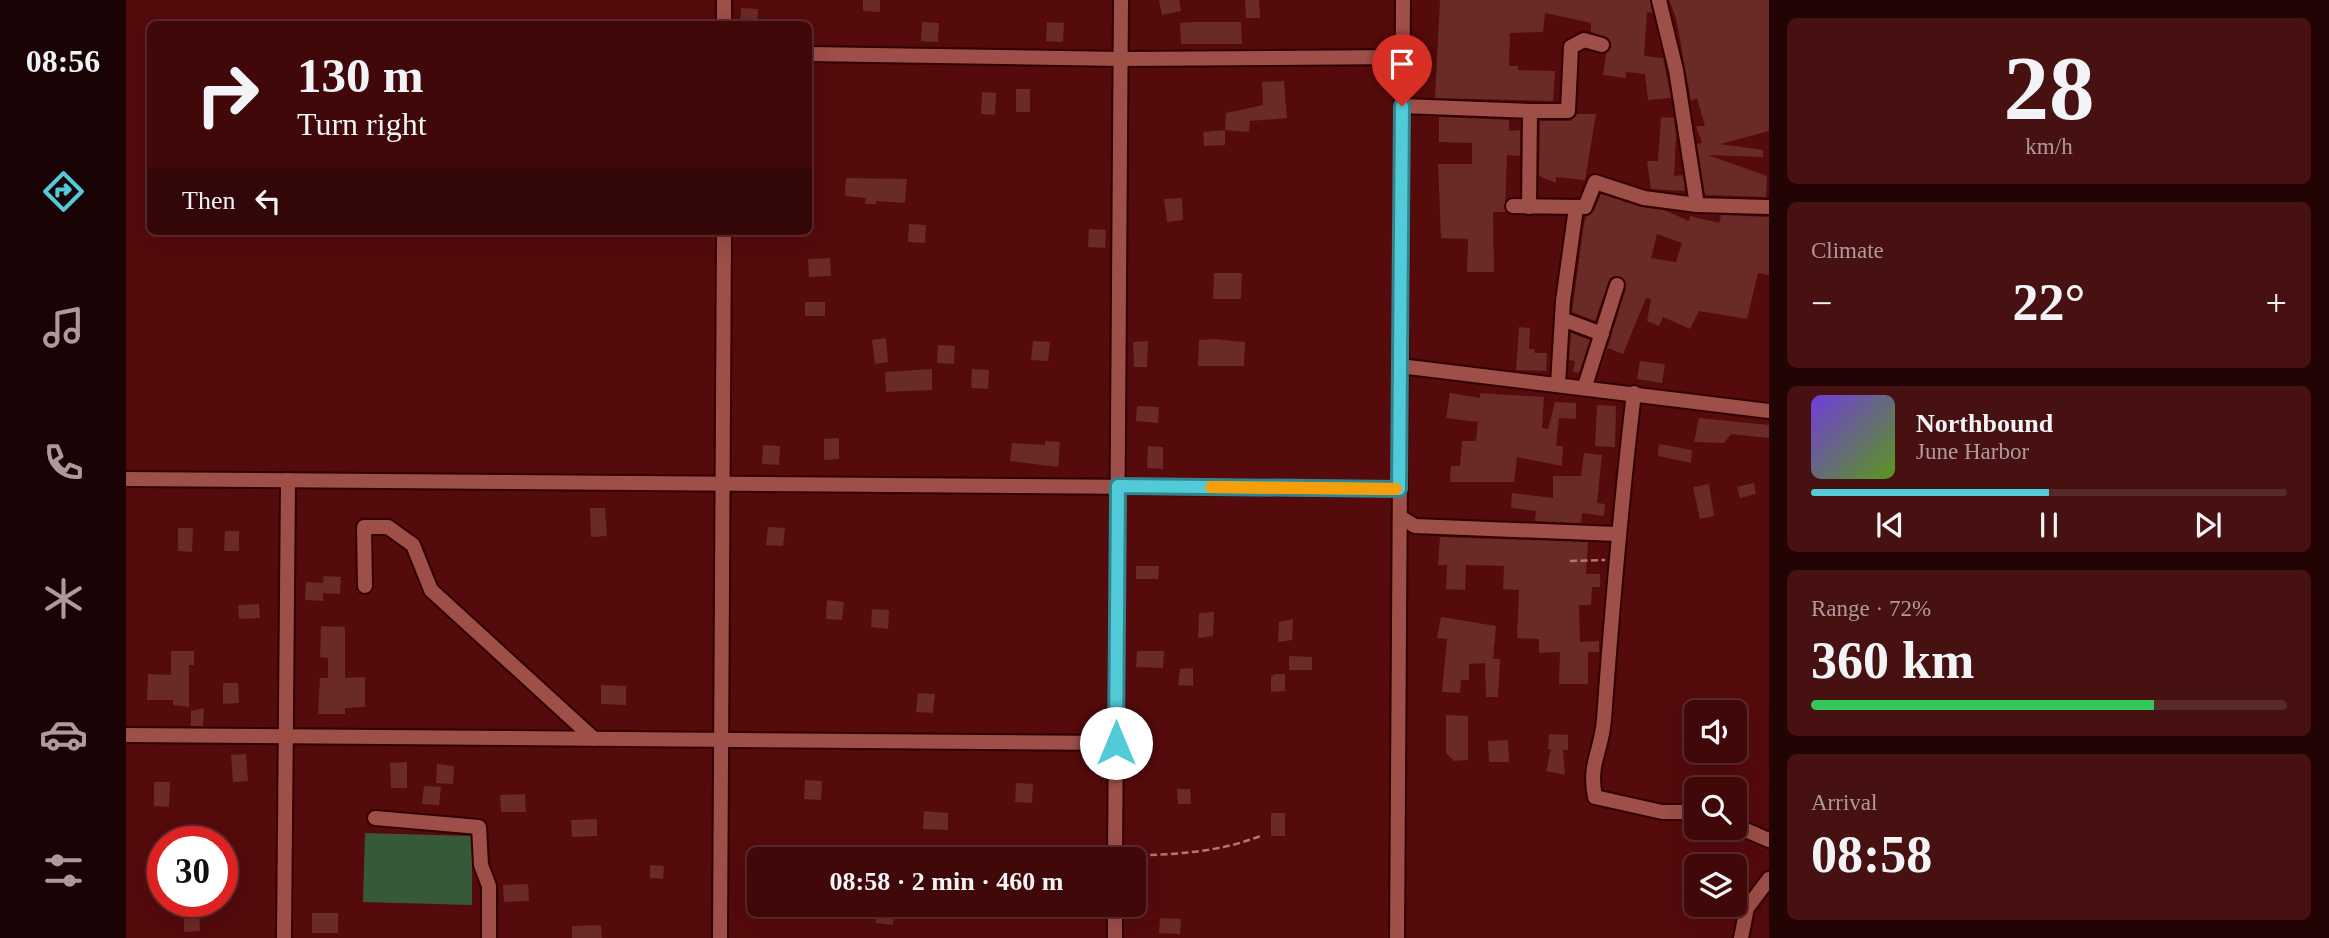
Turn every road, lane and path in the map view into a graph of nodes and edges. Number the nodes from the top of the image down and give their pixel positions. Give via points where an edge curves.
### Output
1 (724, 0) edge
2 (1121, 0) edge
3 (1403, 0) edge
4 (1659, 0) edge
5 (724, 21) edge
6 (1602, 45) dead end
7 (812, 54) edge
8 (1403, 57) junction
9 (1121, 59) junction
10 (1402, 106) junction
11 (1530, 111) junction
12 (1697, 205) junction
13 (1513, 206) dead end
14 (1529, 206) junction
15 (1769, 207) edge
16 (1576, 208) junction
17 (724, 235) edge
18 (1617, 285) dead end
19 (1562, 319) junction
20 (1602, 334) junction
21 (1400, 366) junction
22 (1558, 384) junction
23 (1585, 386) junction
24 (1634, 393) junction
25 (1769, 411) edge
26 (126, 479) edge
27 (288, 480) junction
28 (723, 484) junction
29 (1118, 486) junction
30 (1399, 489) junction
31 (1400, 517) junction
32 (1617, 534) junction
33 (1615, 560) junction
34 (1570, 561) dead end
35 (365, 586) dead end
36 (126, 735) edge
37 (284, 736) junction
38 (594, 739) junction
39 (722, 740) junction
40 (1116, 743) junction
41 (1684, 812) edge
42 (375, 818) dead end
43 (1747, 831) edge
44 (1263, 835) dead end
45 (1769, 840) edge
46 (1115, 847) edge
47 (1146, 856) edge
48 (1769, 879) edge
49 (1115, 917) edge
50 (284, 938) edge
51 (489, 938) edge
52 (720, 938) edge
53 (1115, 938) edge
54 (1397, 938) edge
55 (1741, 938) edge

1 - 5 street
2 - 9 street
3 - 8 street
4 - 12 street via 1676,70
6 - 11 street via 1584,40 1571,47 1568,110
7 - 9 street
8 - 9 street
8 - 10 street
9 - 29 street
10 - 11 street
10 - 21 street
11 - 14 street
12 - 15 street
12 - 16 street via 1644,198 1595,182 1585,207
13 - 14 street
14 - 16 street
16 - 19 street
17 - 28 street
18 - 20 street
19 - 20 street
19 - 22 street
20 - 23 street
21 - 22 street
21 - 30 street
22 - 23 street
23 - 24 street
24 - 25 street
24 - 32 street
26 - 27 street
27 - 28 street
27 - 37 street
28 - 29 street
28 - 39 street
29 - 30 street
29 - 40 street
30 - 31 street
31 - 32 street via 1415,526
31 - 54 street
32 - 33 street
33 - 34 path
33 - 41 street via 1604,727 1591,776 1595,797 1662,812
35 - 38 street via 364,527 388,527 413,545 431,590
36 - 37 street
37 - 38 street
37 - 50 street
38 - 39 street
39 - 40 street
39 - 52 street
40 - 46 street
42 - 51 street via 479,827 481,865 489,886
43 - 45 street
44 - 47 path via 1195,854
48 - 55 street via 1747,908
49 - 53 street

